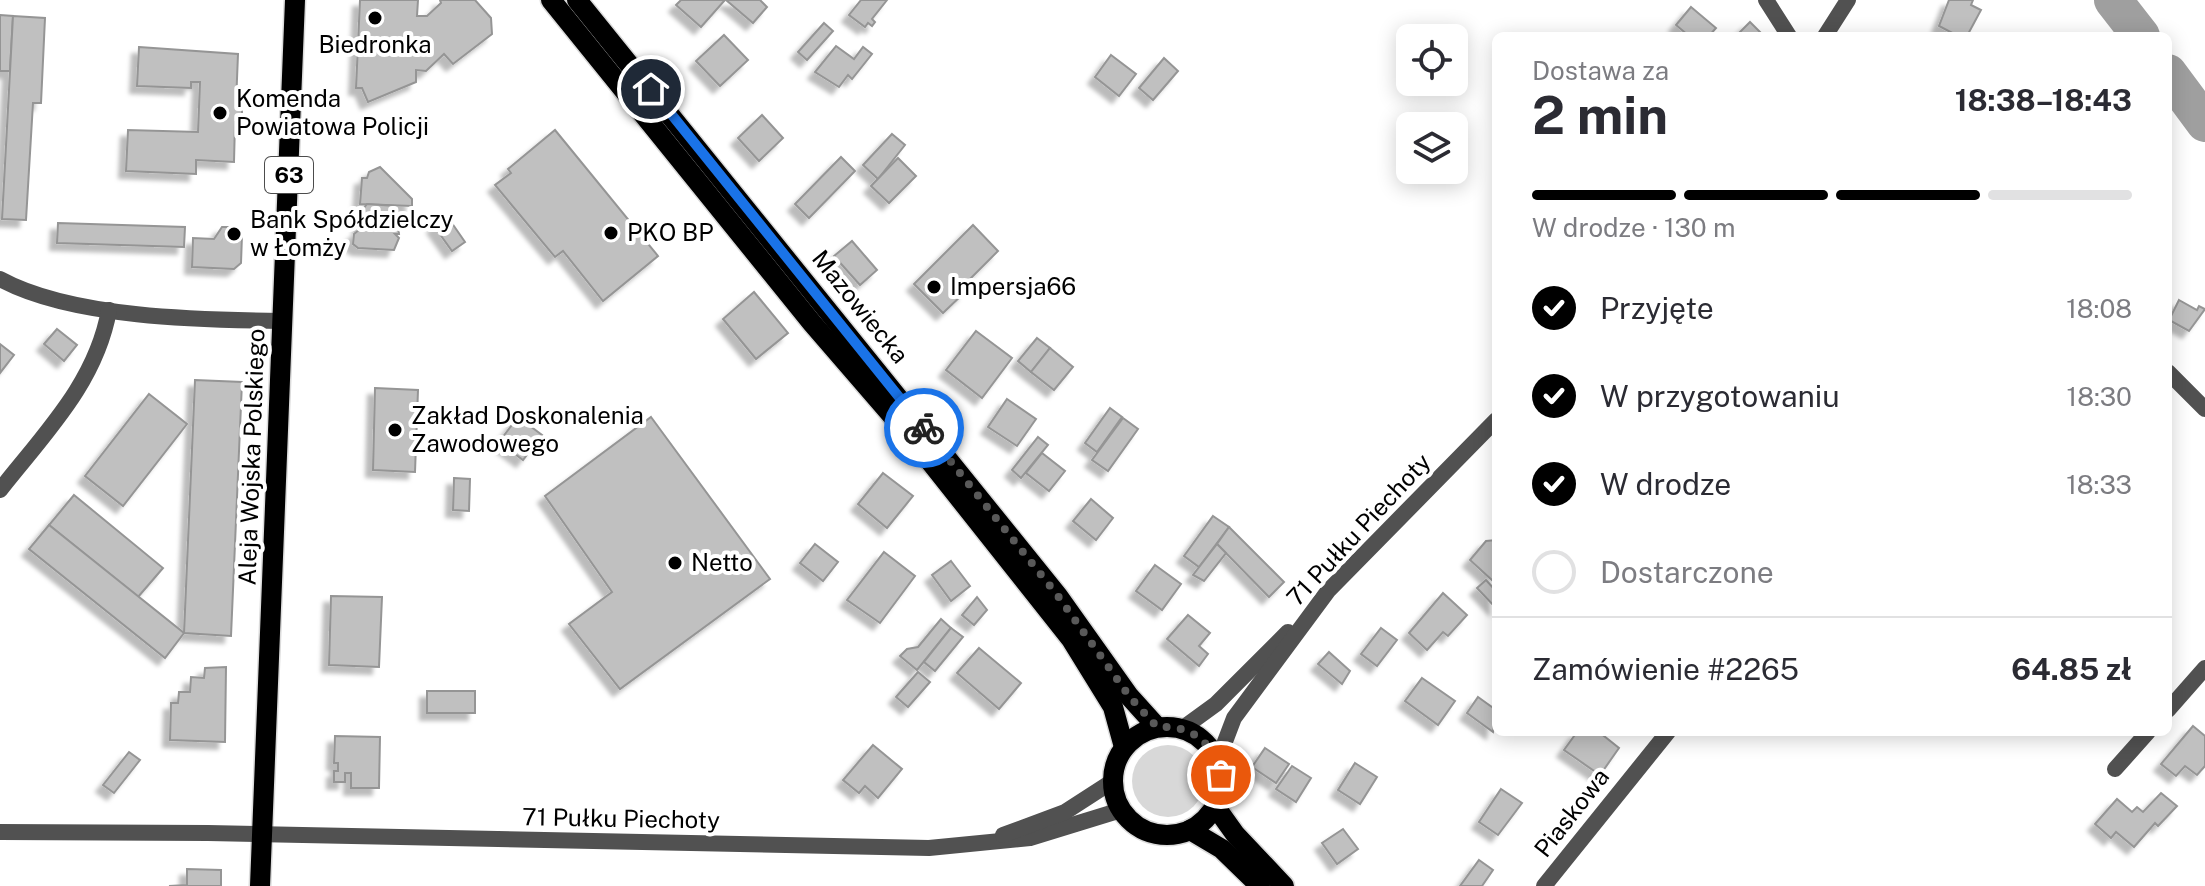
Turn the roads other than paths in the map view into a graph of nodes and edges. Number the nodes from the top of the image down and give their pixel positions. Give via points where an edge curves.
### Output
1 (298, 0) edge
2 (551, 0) edge
3 (577, 0) edge
4 (1766, 0) edge
5 (1848, 0) edge
6 (1786, 32) edge
7 (1828, 32) edge
8 (0, 279) edge
9 (109, 310) junction
10 (282, 321) junction
11 (2172, 376) edge
12 (2205, 409) edge
13 (1492, 424) edge
14 (0, 490) edge
15 (1328, 591) junction
16 (2205, 668) edge
17 (2172, 705) edge
18 (1157, 727) junction
19 (1183, 728) junction
20 (1665, 736) edge
21 (2144, 736) edge
22 (1124, 747) junction
23 (1218, 760) junction
24 (2115, 769) dead end
25 (1113, 781) junction
26 (1215, 806) junction
27 (1121, 810) junction
28 (1190, 830) junction
29 (0, 832) edge
30 (262, 835) junction
31 (979, 844) junction
32 (260, 886) edge
33 (1260, 886) edge
34 (1284, 886) edge
35 (1544, 886) edge

1 - 10 main road, Aleja Wojska Polskiego / 63
2 - 22 main road, Mazowiecka via 1063,628 1113,707
3 - 18 main road, Mazowiecka via 1058,596
4 - 6 street
5 - 7 street
8 - 9 street via 16,288
9 - 10 street
9 - 14 street via 81,388
10 - 30 main road, Aleja Wojska Polskiego / 63
11 - 12 street
13 - 15 street, 71 Pułku Piechoty
15 - 19 street via 1216,704
15 - 23 street, 71 Pułku Piechoty via 1234,718
16 - 17 street
18 - 19 main road
18 - 22 main road
19 - 23 main road via 1204,740
20 - 35 street, Piaskowa
21 - 24 street
22 - 25 main road
23 - 26 main road via 1221,791
25 - 27 main road
25 - 31 street, 71 Pułku Piechoty via 1065,812
26 - 28 main road
26 - 34 main road
27 - 28 main road via 1147,831 1168,835
27 - 31 street, 71 Pułku Piechoty via 1030,838
28 - 33 main road via 1222,849
29 - 30 street, 71 Pułku Piechoty
30 - 31 street, 71 Pułku Piechoty via 929,848
30 - 32 main road, Aleja Wojska Polskiego / 63

